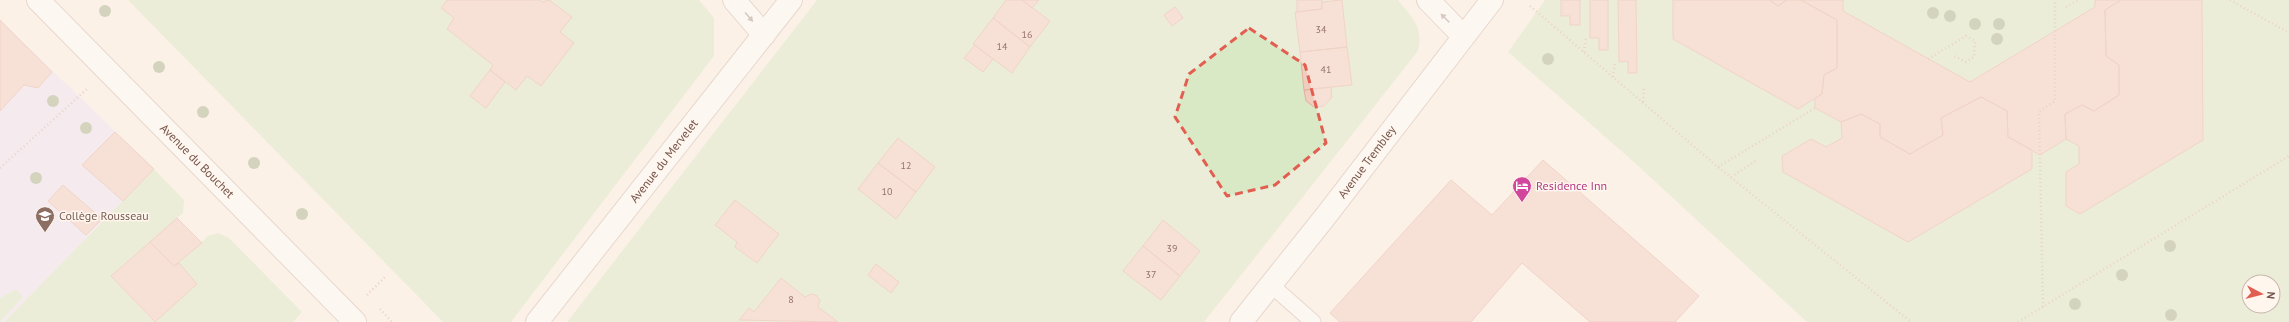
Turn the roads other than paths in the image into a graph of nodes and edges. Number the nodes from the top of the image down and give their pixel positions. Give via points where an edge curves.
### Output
1 (38, 0) edge
2 (734, 0) edge
3 (791, 0) edge
4 (1428, 0) edge
5 (1492, 0) edge
6 (764, 35) junction
7 (1463, 36) junction
8 (1271, 285) junction
9 (355, 322) edge
10 (537, 322) edge
11 (1241, 322) edge
12 (1313, 322) edge

1 - 9 street, Avenue du Bouchet
2 -> 6 street
3 - 6 street, Avenue du Mervelet
7 -> 4 street
5 - 7 street, Avenue Trembley
6 - 10 street, Avenue du Mervelet
7 - 8 street, Avenue Trembley
8 - 11 street, Avenue Trembley
8 - 12 lane

